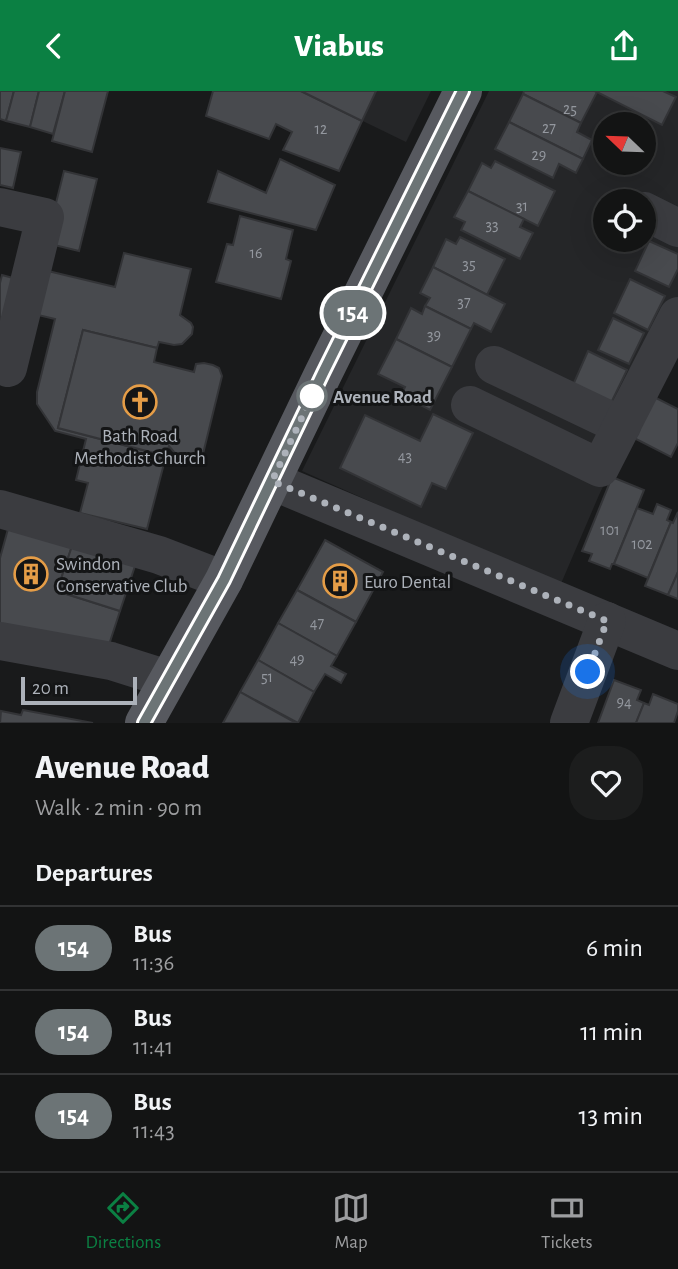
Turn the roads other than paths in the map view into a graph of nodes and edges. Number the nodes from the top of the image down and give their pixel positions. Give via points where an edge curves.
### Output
1 (463, 91) edge
2 (0, 207) edge
3 (656, 217) edge
4 (678, 228) edge
5 (678, 316) edge
6 (494, 365) dead end
7 (7, 368) edge
8 (470, 405) dead end
9 (622, 426) junction
10 (272, 481) junction
11 (0, 509) edge
12 (224, 580) junction
13 (607, 621) junction
14 (0, 641) edge
15 (678, 651) edge
16 (168, 679) junction
17 (144, 723) edge
18 (569, 723) edge

1 - 10 main road
2 - 7 street via 46,217
3 - 4 street
5 - 9 street
6 - 9 street
8 - 9 street via 600,468
10 - 12 main road
10 - 13 street
11 - 12 street via 159,555
12 - 16 main road
13 - 15 street
13 - 18 street
14 - 16 street via 111,661
16 - 17 main road

